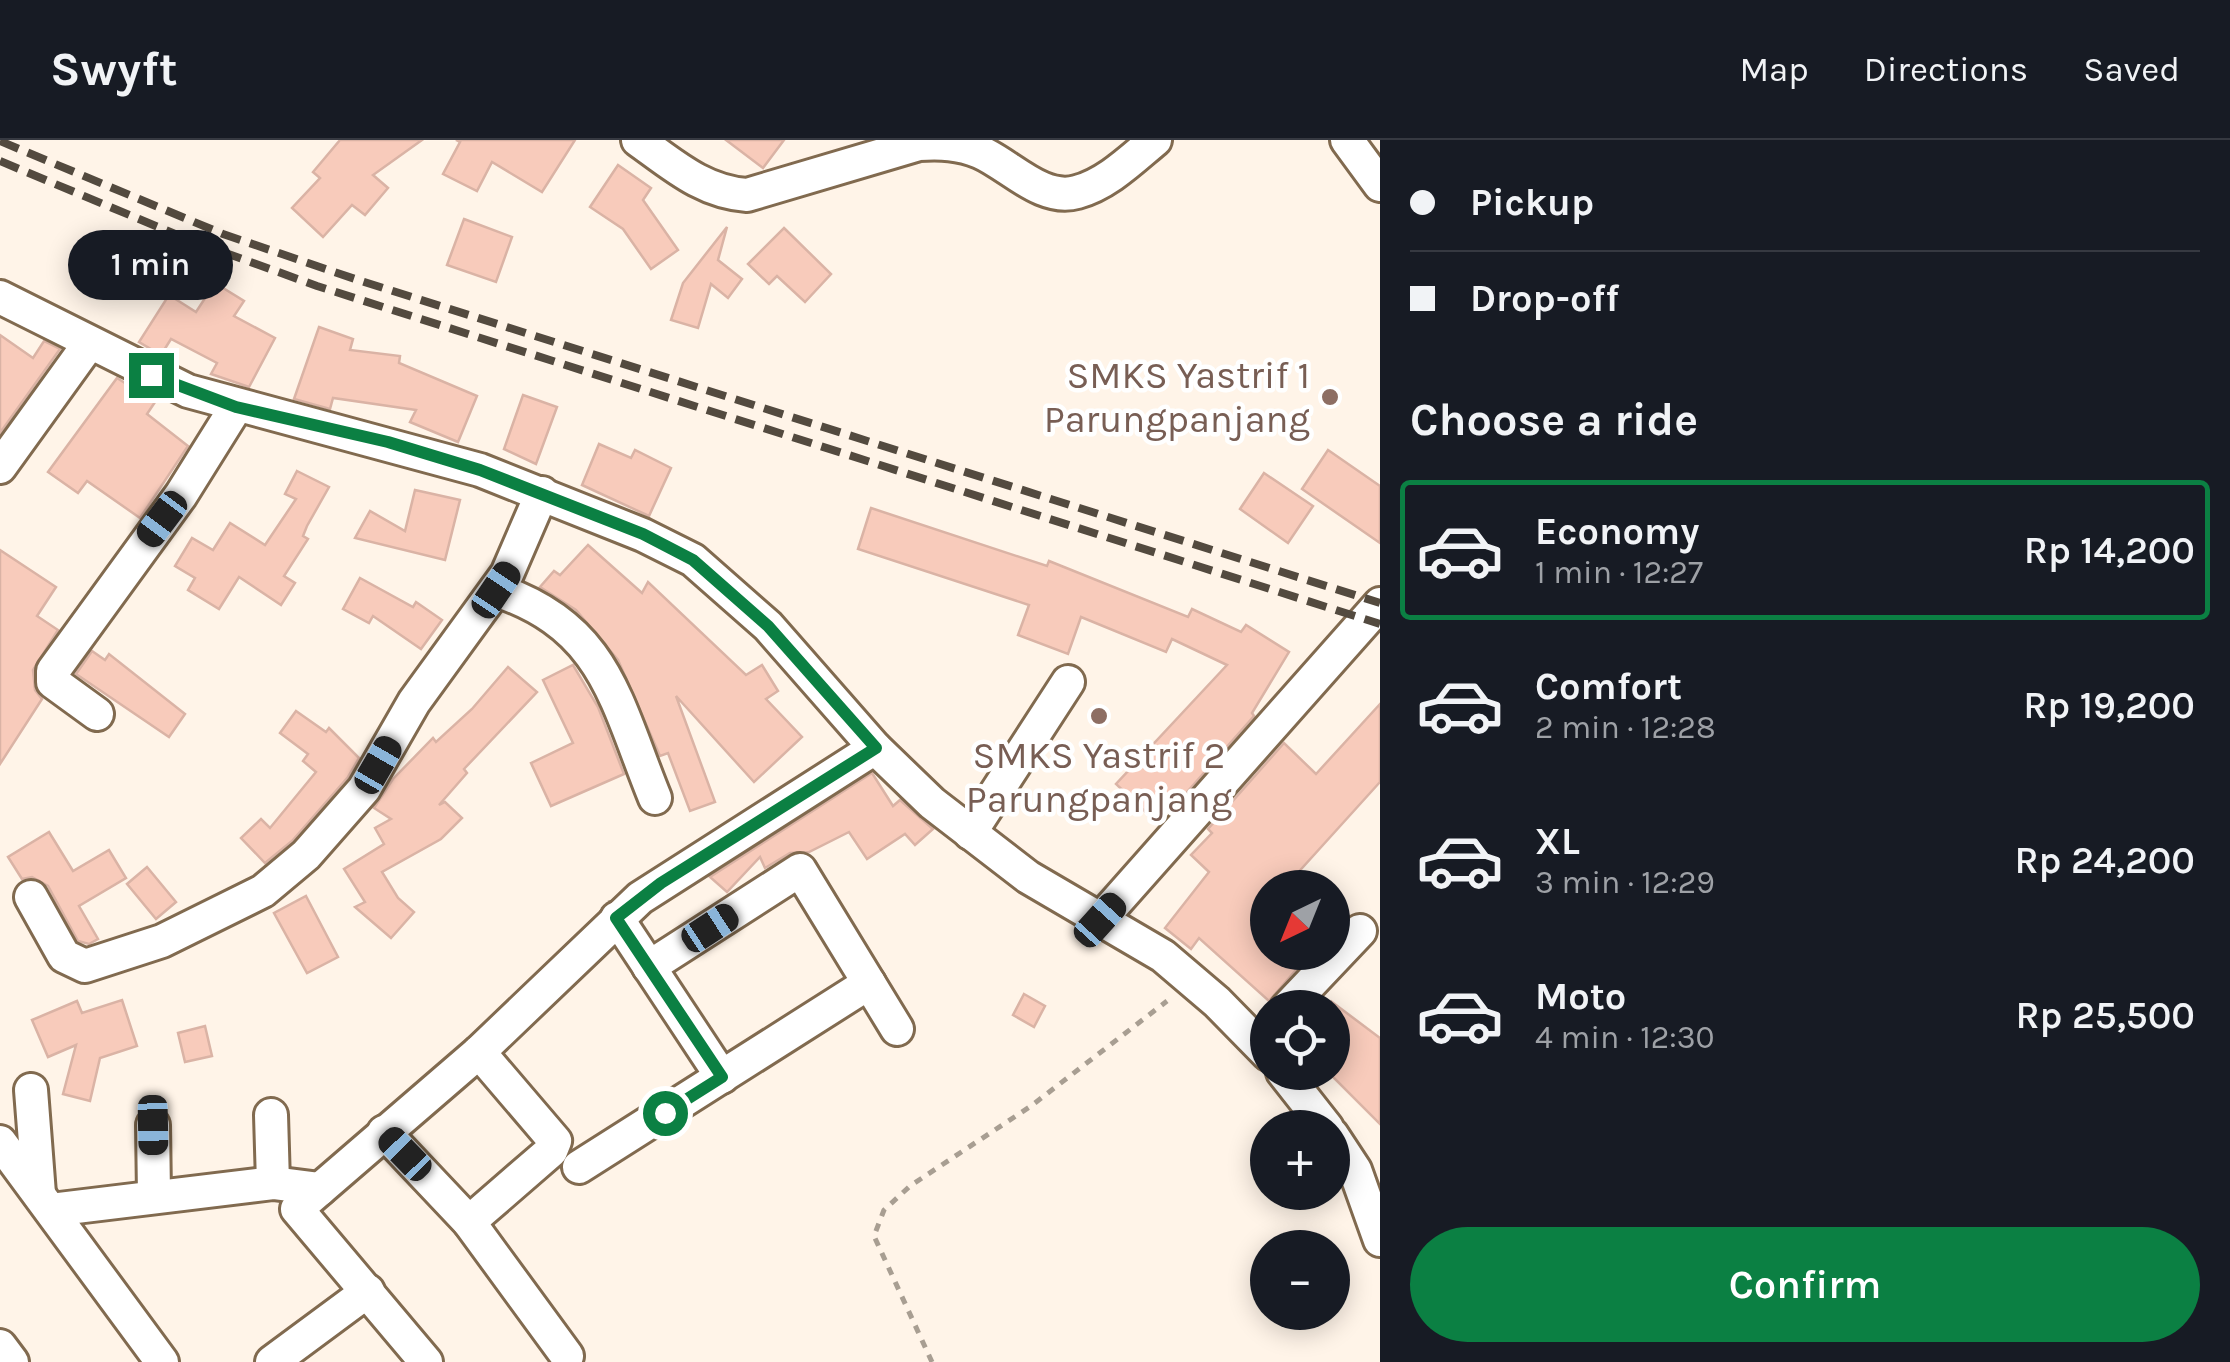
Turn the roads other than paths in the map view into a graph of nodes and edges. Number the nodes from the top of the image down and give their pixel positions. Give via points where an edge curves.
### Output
1 (638, 140) edge
2 (1155, 140) edge
3 (1347, 140) edge
4 (1380, 185) edge
5 (0, 297) edge
6 (88, 345) junction
7 (236, 407) junction
8 (0, 467) edge
9 (542, 493) junction
10 (496, 590) junction
11 (1380, 604) edge
12 (1366, 641) edge
13 (1068, 682) dead end
14 (98, 714) dead end
15 (876, 748) junction
16 (654, 798) dead end
17 (970, 833) junction
18 (30, 897) dead end
19 (616, 918) junction
20 (1100, 920) junction
21 (1360, 931) dead end
22 (649, 967) junction
23 (869, 983) junction
24 (1304, 990) edge
25 (897, 1029) dead end
26 (1250, 1029) edge
27 (479, 1052) junction
28 (722, 1077) junction
29 (31, 1090) dead end
30 (1297, 1090) edge
31 (1313, 1110) edge
32 (272, 1116) dead end
33 (153, 1125) dead end
34 (384, 1132) junction
35 (0, 1142) edge
36 (1350, 1161) edge
37 (579, 1167) dead end
38 (273, 1183) junction
39 (320, 1188) junction
40 (154, 1195) junction
41 (45, 1202) junction
42 (470, 1222) junction
43 (1380, 1240) edge
44 (368, 1291) junction
45 (0, 1346) edge
46 (567, 1356) dead end
47 (12, 1362) edge
48 (162, 1362) edge
49 (272, 1362) edge
50 (426, 1362) edge

1 - 2 street via 690,178 746,195 918,144 948,142 977,150 1046,190 1075,193
3 - 4 street
5 - 6 street
6 - 7 street
6 - 8 street
7 - 9 street via 410,448
7 - 14 street via 54,671 59,690
9 - 10 street
9 - 15 street via 643,534 714,574
10 - 16 street via 534,603 582,641 601,666
10 - 18 street via 344,814 262,891 162,941 84,966 64,956
11 - 12 street
12 - 20 street
13 - 17 street
15 - 17 street
15 - 19 street
17 - 20 street via 1028,878
19 - 22 street
19 - 27 street
20 - 26 street via 1164,956
21 - 24 street
22 - 23 street via 800,870
22 - 28 street
23 - 25 street
23 - 28 street
27 - 34 street
27 - 42 street via 555,1141 551,1152
28 - 37 street
29 - 41 street
30 - 31 street
32 - 38 street
33 - 40 street
34 - 39 street
34 - 42 street
35 - 41 street
36 - 43 street
38 - 39 street
38 - 40 street
39 - 44 street via 297,1209
40 - 41 street
41 - 48 street
42 - 46 street
44 - 49 street
44 - 50 street
45 - 47 street

